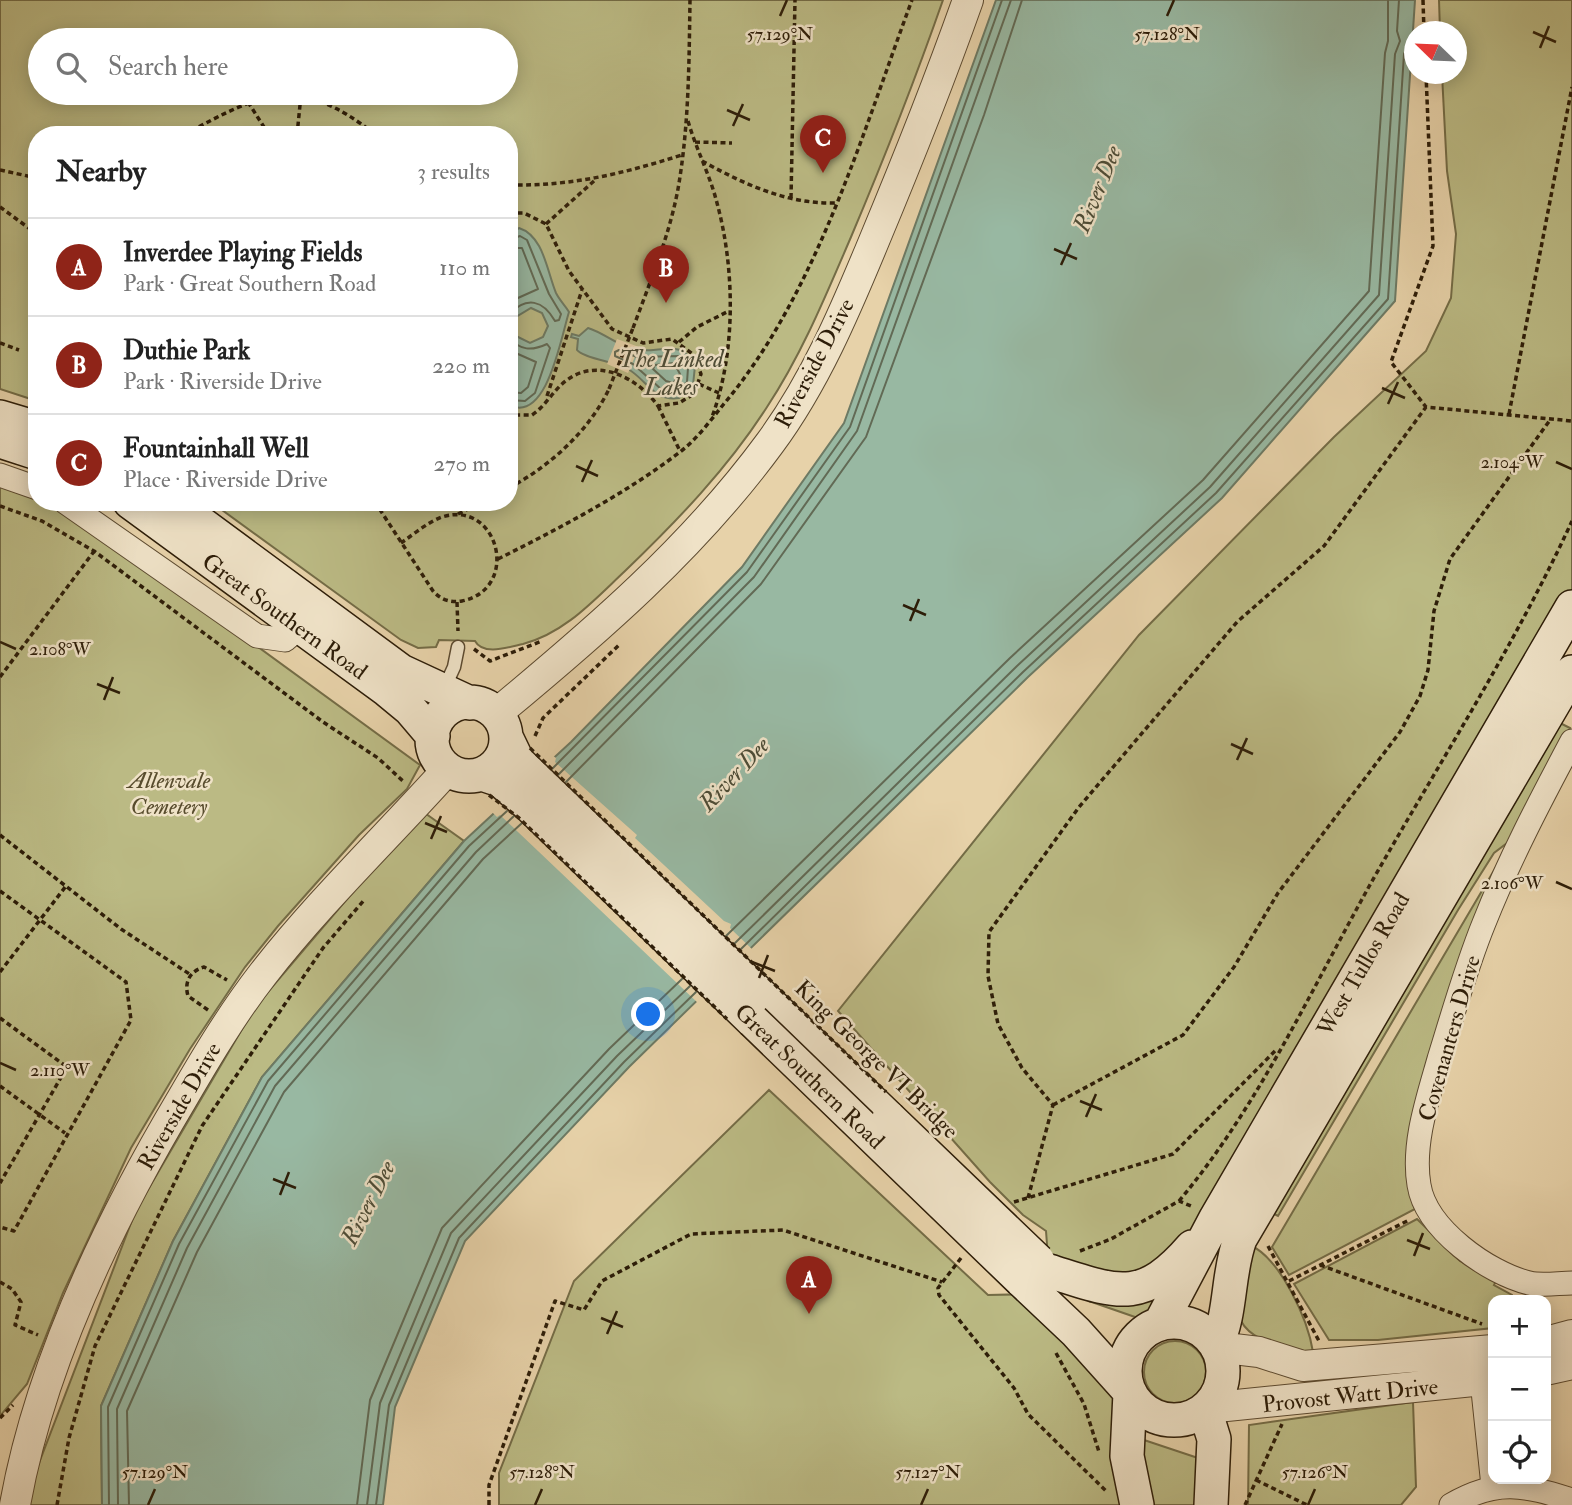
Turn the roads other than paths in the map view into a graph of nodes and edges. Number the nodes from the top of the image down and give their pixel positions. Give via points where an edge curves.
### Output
1 (968, 0) edge
2 (0, 417) edge
3 (28, 425) edge
4 (0, 441) edge
5 (28, 450) edge
6 (0, 475) edge
7 (28, 485) edge
8 (79, 511) edge
9 (142, 511) edge
10 (184, 511) edge
11 (1572, 607) edge
12 (300, 627) junction
13 (457, 647) road end
14 (1572, 672) edge
15 (433, 736) junction
16 (493, 738) junction
17 (1572, 741) edge
18 (448, 769) junction
19 (1216, 1218) junction
20 (1036, 1270) junction
21 (1572, 1283) edge
22 (1531, 1292) edge
23 (1159, 1325) junction
24 (1572, 1335) edge
25 (1551, 1341) edge
26 (1217, 1347) junction
27 (1488, 1350) edge
28 (1572, 1364) edge
29 (1551, 1369) edge
30 (1488, 1378) edge
31 (1129, 1392) junction
32 (1206, 1409) junction
33 (1491, 1421) edge
34 (1493, 1486) junction
35 (1122, 1499) edge
36 (1572, 1500) edge
37 (15, 1505) edge
38 (1211, 1505) edge
39 (1451, 1505) edge

1 - 16 street, Riverside Drive via 915,145 856,283 803,393 771,443 708,519 617,612 581,662
2 - 3 main road
4 - 5 main road
6 - 7 street
8 - 12 street via 257,636 285,640
9 - 12 main road, Great Southern Road
10 - 16 main road, Great Southern Road
11 - 19 main road, West Tullos Road
12 - 15 main road, Great Southern Road via 410,709
13 - 16 lane via 454,667
14 - 26 main road, West Tullos Road via 1240,1239 1231,1263 1227,1323
15 - 16 main road via 441,716 450,709
15 - 18 main road, Great Southern Road via 439,760
16 - 18 main road via 464,776
16 - 20 main road, Great Southern Road, bridge
17 - 22 street, Covenanters Drive via 1483,925 1429,1093 1420,1141 1419,1184 1427,1209 1449,1237
18 - 37 street, Riverside Drive via 331,892 249,993 153,1148 102,1250 62,1346
19 - 20 main road via 1172,1269 1150,1284 1105,1289
19 - 23 main road, West Tullos Road
20 - 23 main road, Great Southern Road via 1089,1301
20 - 31 main road, Great Southern Road via 1076,1332
21 - 22 street
23 - 26 main road via 1192,1325
23 - 31 main road via 1146,1331 1129,1351 1125,1364
24 - 25 street
26 - 27 street, Provost Watt Drive via 1259,1352 1303,1366
26 - 32 main road via 1223,1379 1218,1395
28 - 29 street
30 - 32 street, Provost Watt Drive
31 - 32 main road via 1143,1409 1163,1420 1187,1419
31 - 35 main road
32 - 38 main road via 1214,1439
33 - 34 street
34 - 36 street via 1530,1487
34 - 39 street

